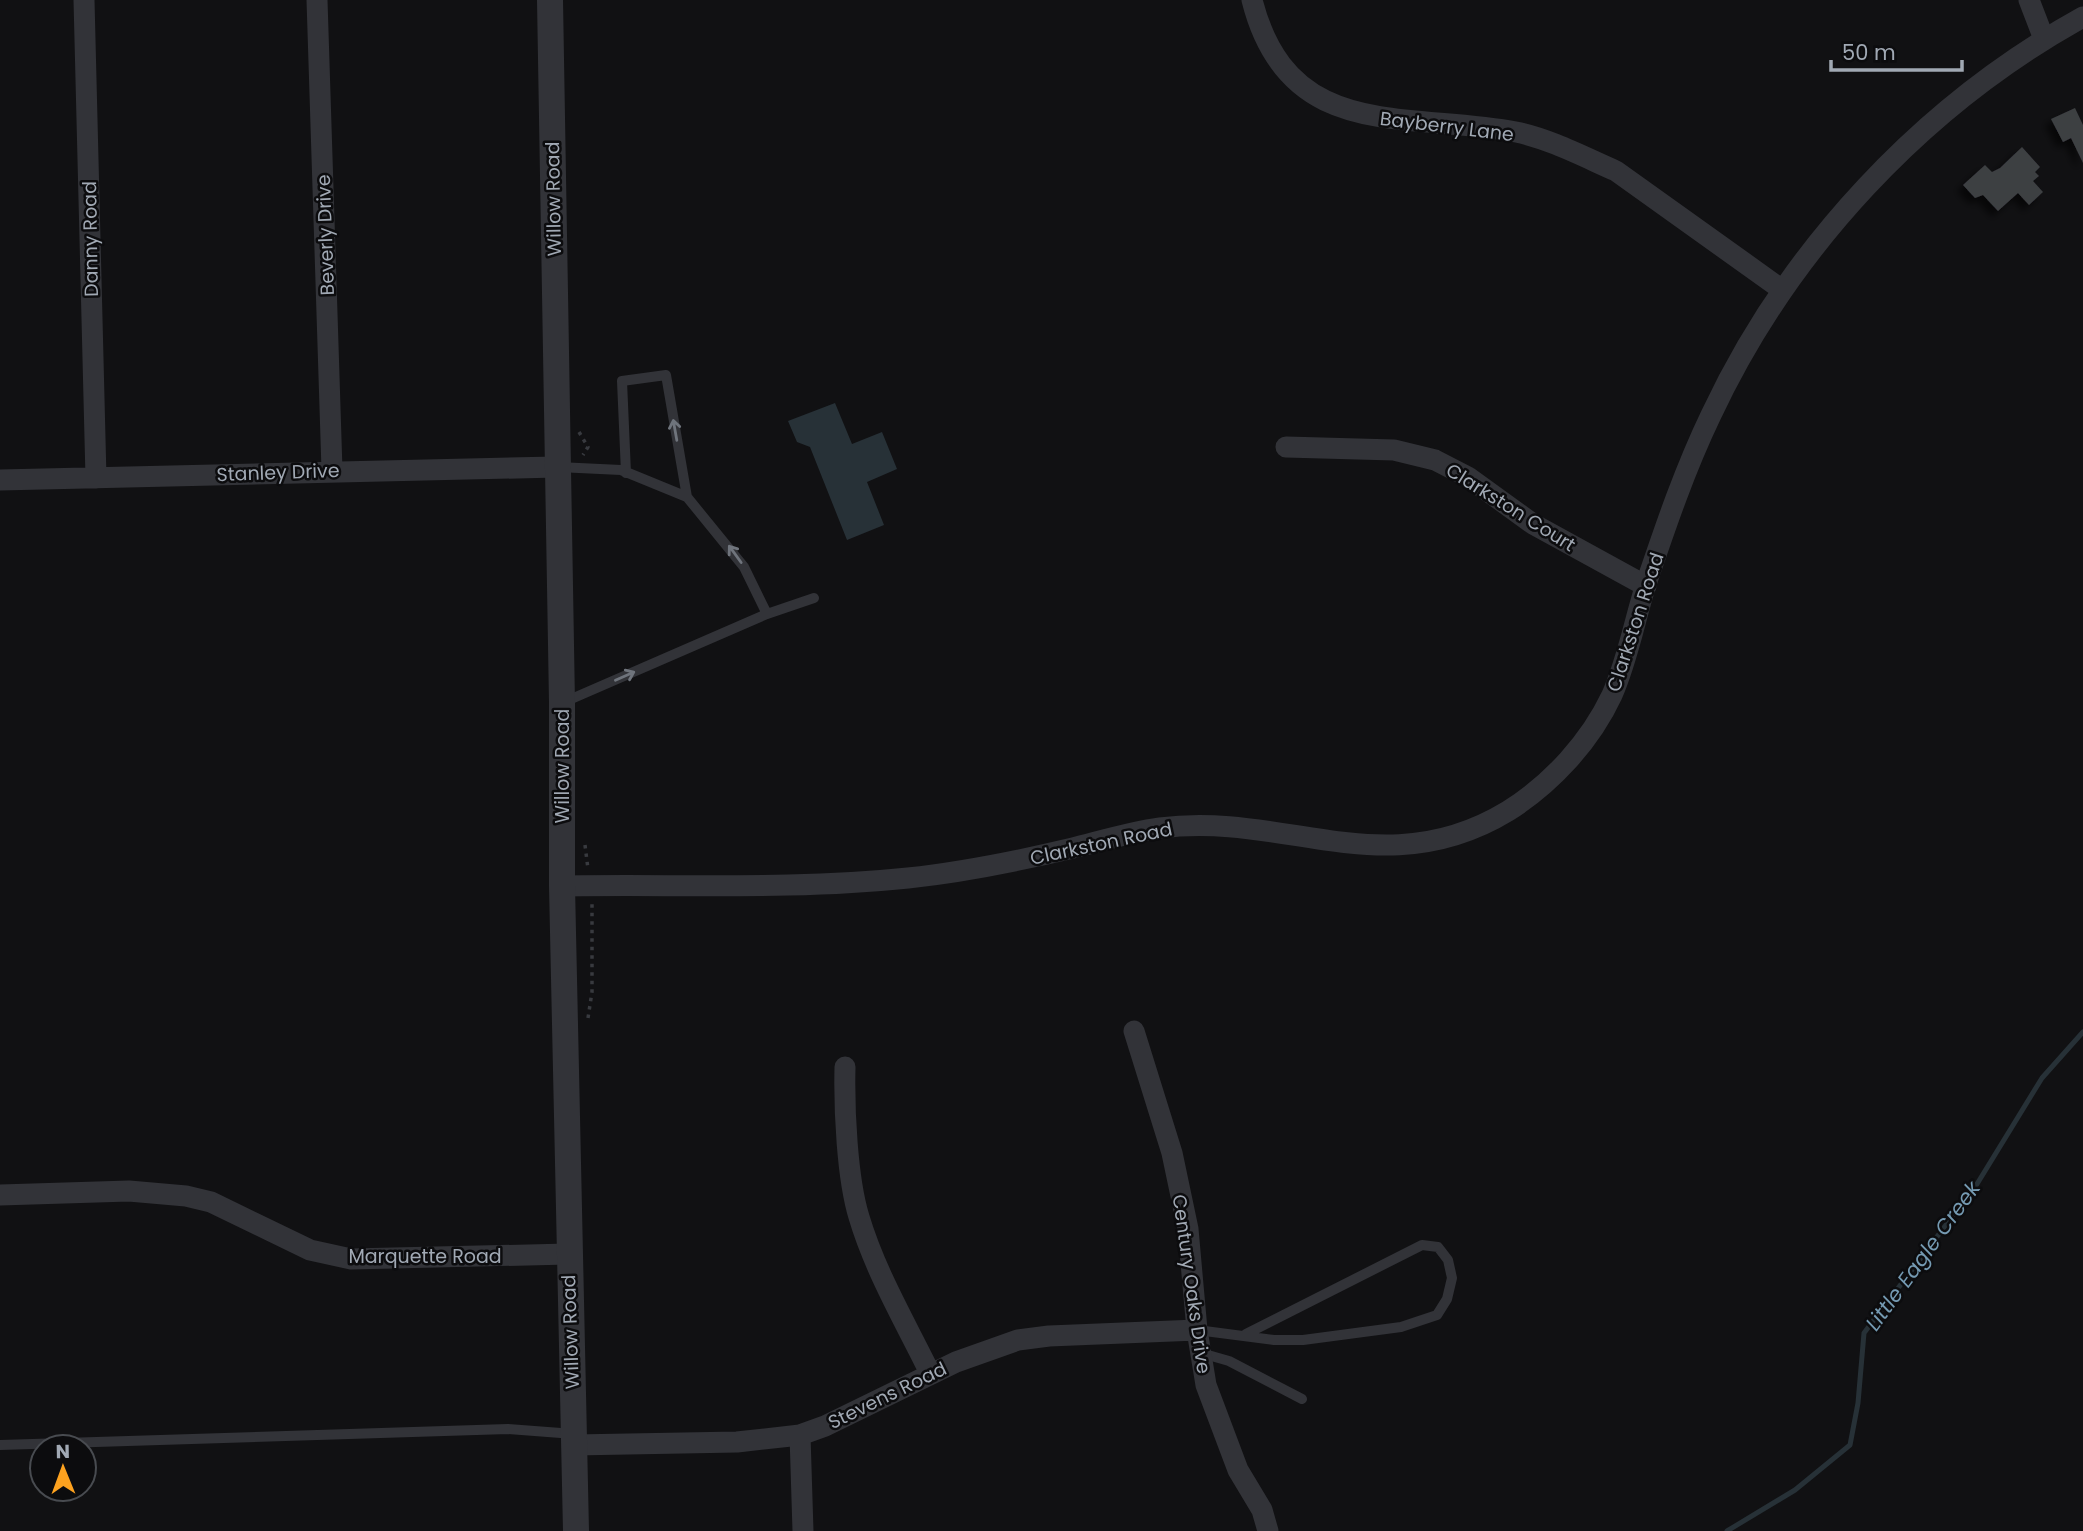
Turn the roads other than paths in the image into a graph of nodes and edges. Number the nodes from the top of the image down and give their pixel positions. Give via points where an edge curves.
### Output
1 (84, 0) edge
2 (317, 0) edge
3 (550, 0) edge
4 (1252, 0) edge
5 (2029, 0) edge
6 (2083, 17) edge
7 (2044, 39) junction
8 (1781, 289) junction
9 (1286, 447) dead end
10 (556, 467) junction
11 (332, 470) junction
12 (626, 473) junction
13 (96, 478) junction
14 (0, 480) edge
15 (687, 497) junction
16 (1646, 586) junction
17 (814, 598) dead end
18 (767, 614) junction
19 (562, 703) junction
20 (562, 886) junction
21 (1134, 1031) dead end
22 (845, 1067) dead end
23 (0, 1195) edge
24 (568, 1254) junction
25 (1197, 1330) junction
26 (1246, 1334) junction
27 (1201, 1353) junction
28 (930, 1373) junction
29 (1302, 1399) dead end
30 (800, 1435) junction
31 (574, 1439) junction
32 (0, 1445) edge
33 (576, 1531) edge
34 (803, 1531) edge
35 (1268, 1531) edge

1 - 13 street, Danny Road
2 - 11 street, Beverly Drive
3 - 10 street, Willow Road
4 - 8 street, Bayberry Lane via 1267,41 1283,65 1320,97 1347,111 1378,119 1517,132 1587,158 1616,171
5 - 7 street
6 - 7 street, Clarkston Road
7 - 8 street, Clarkston Road via 1975,86 1918,135 1843,213
8 - 16 street, Clarkston Road via 1710,418 1678,492
9 - 16 street, Clarkston Court via 1394,450 1435,460 1468,477 1533,524
10 - 11 street, Stanley Drive
10 - 12 lane
10 - 19 street, Willow Road
11 - 13 street, Stanley Drive
12 - 15 lane
15 -> 12 lane via 666,375 622,381
13 - 14 street, Stanley Drive
18 -> 15 lane via 744,567
16 - 20 street, Clarkston Road via 1613,692 1557,774 1503,814 1420,844 1351,846 1191,826 1158,828 977,869 906,878 851,883
17 - 18 lane
19 -> 18 lane
19 - 20 street, Willow Road
20 - 24 street, Willow Road
21 - 25 street, Century Oaks Drive via 1172,1153 1188,1229
22 - 28 street via 844,1107 858,1214 877,1267
23 - 24 street, Marquette Road via 129,1191 186,1196 211,1202 310,1250 351,1259
24 - 31 street, Willow Road
25 - 26 lane
25 - 27 street, Century Oaks Drive
25 - 28 street, Stevens Road via 1018,1340
26 - 26 lane via 1303,1340 1401,1326 1437,1315 1452,1278 1448,1260 1438,1247 1422,1245
27 - 29 lane via 1229,1361
27 - 35 street, Century Oaks Drive via 1221,1429
28 - 30 street, Stevens Road
30 - 31 street, Stevens Road via 737,1442
30 - 34 street
31 - 32 lane via 494,1429
31 - 33 street, Willow Road

